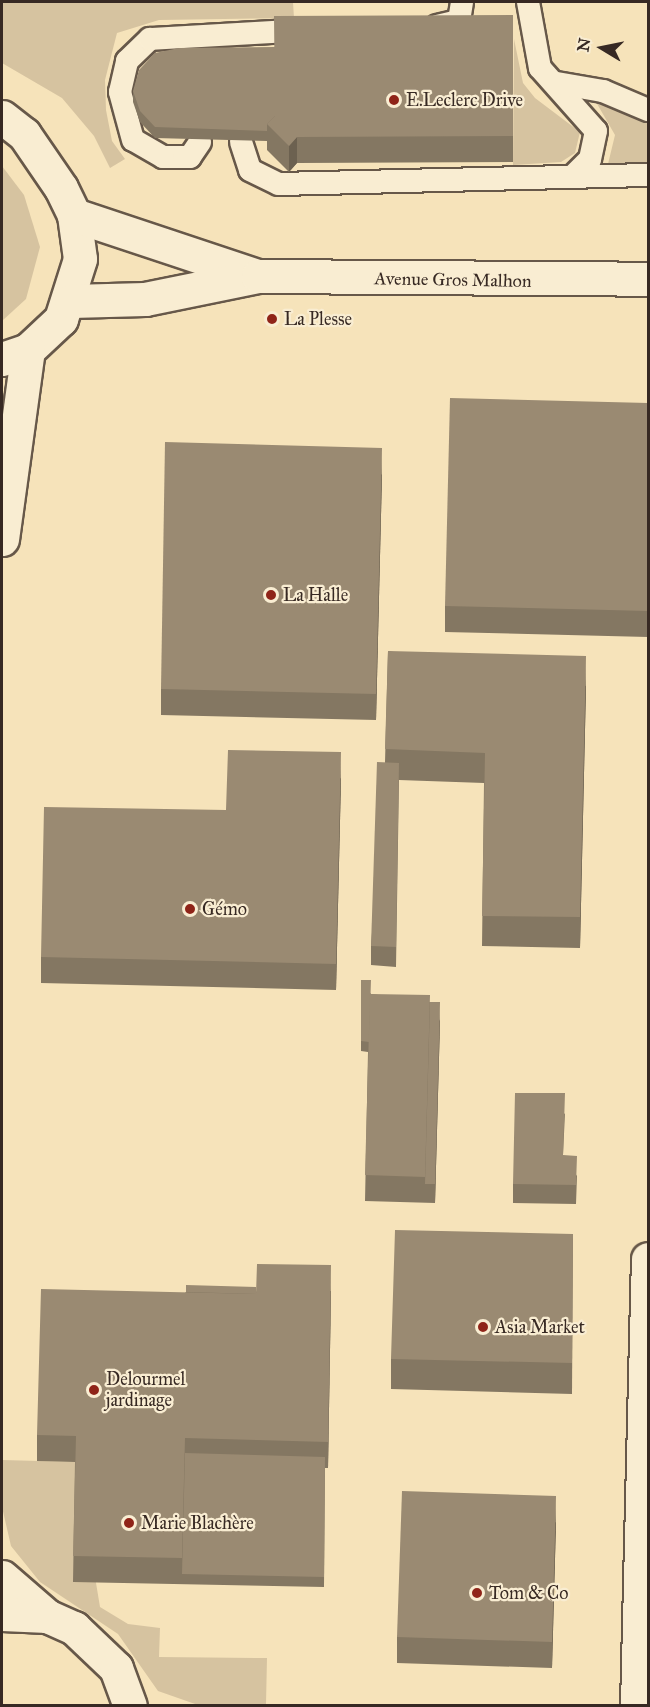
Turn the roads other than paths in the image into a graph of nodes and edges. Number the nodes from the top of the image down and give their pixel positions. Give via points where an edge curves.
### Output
1 (462, 2) edge
2 (528, 2) edge
3 (416, 27) edge
4 (324, 30) edge
5 (254, 32) junction
6 (192, 36) junction
7 (242, 58) edge
8 (194, 59) edge
9 (557, 83) junction
10 (648, 110) edge
11 (2, 117) edge
12 (200, 142) dead end
13 (241, 142) edge
14 (576, 174) junction
15 (648, 175) edge
16 (74, 215) junction
17 (258, 276) junction
18 (648, 279) edge
19 (71, 301) junction
20 (15, 355) edge
21 (2, 538) edge
22 (648, 1259) edge
23 (2, 1577) edge
24 (2, 1614) edge
25 (47, 1616) junction
26 (133, 1702) edge
27 (637, 1706) edge

1 - 3 lane via 464,11 450,26
2 - 9 lane via 540,68
4 - 5 lane
5 - 6 lane
5 - 7 lane via 246,39
6 - 8 lane
6 - 12 lane via 150,39 129,101 133,140 148,140 163,157 173,148 190,157
9 - 10 lane via 603,92
9 - 14 lane via 596,131 590,159
11 - 16 main road via 46,162
13 - 14 lane via 250,170 279,184
14 - 15 lane
16 - 17 main road, Avenue Gros Malhon
16 - 19 main road via 80,260
17 - 18 main road, Avenue Gros Malhon
17 - 19 main road, Avenue Gros Malhon via 145,299
19 - 20 main road via 61,319
20 - 21 main road
22 - 27 main road
23 - 25 main road
24 - 25 main road
25 - 26 main road via 98,1645

